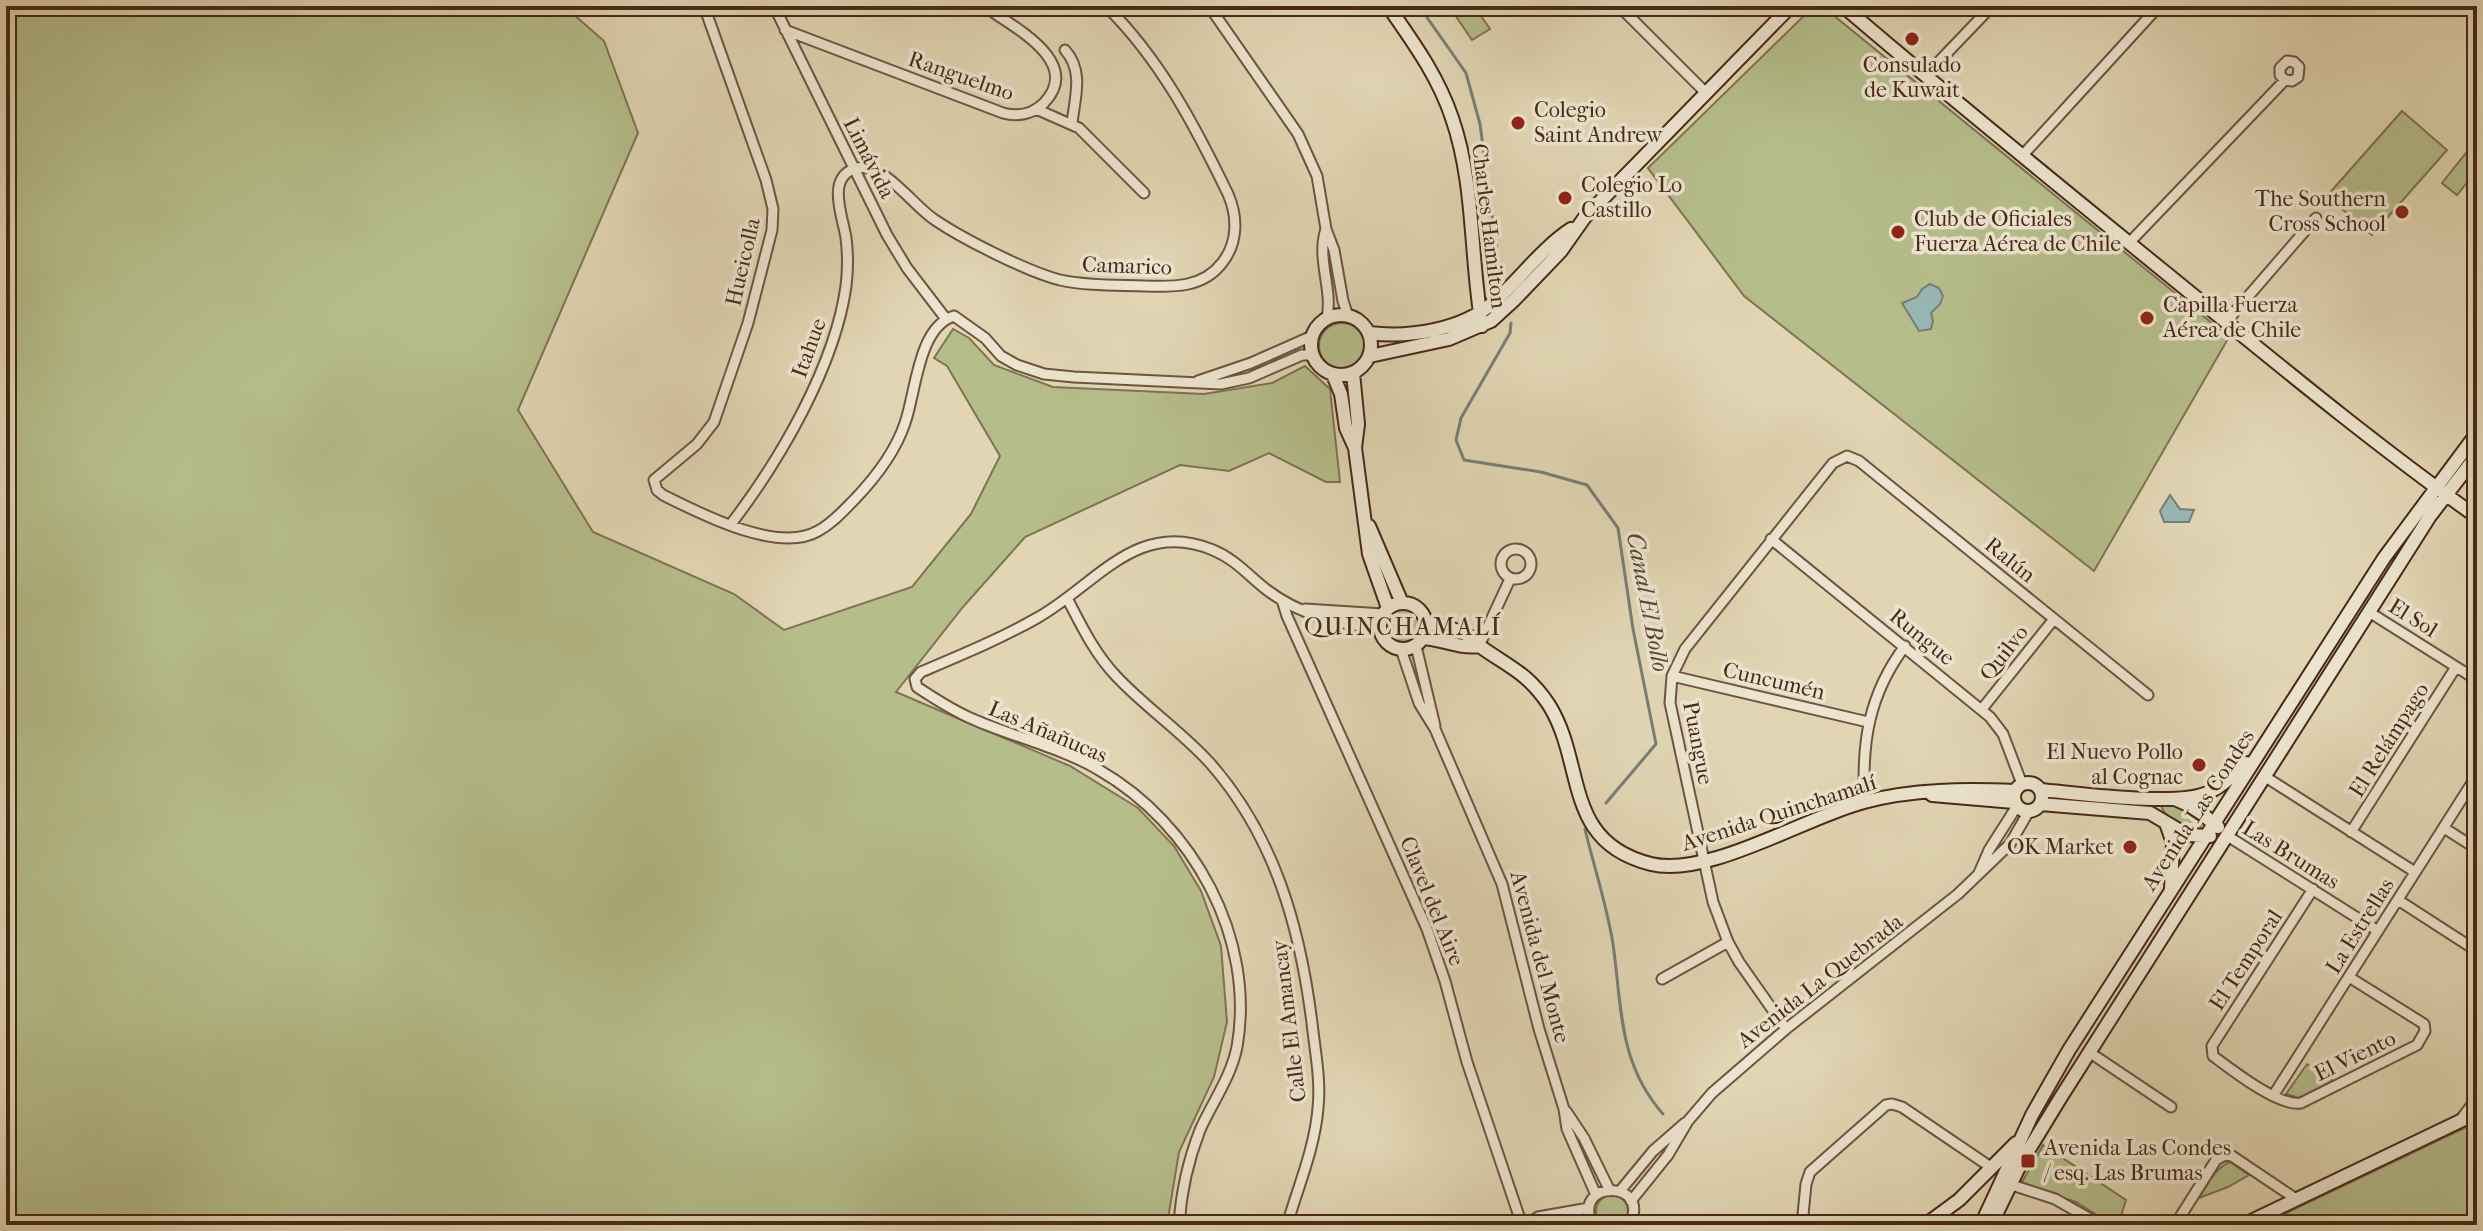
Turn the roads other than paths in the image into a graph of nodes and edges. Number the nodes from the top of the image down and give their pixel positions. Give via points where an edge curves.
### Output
1 (704, 6) edge
2 (774, 6) edge
3 (984, 6) edge
4 (1106, 6) edge
5 (1209, 6) edge
6 (1388, 6) edge
7 (1619, 6) edge
8 (1791, 6) edge
9 (1843, 6) edge
10 (1992, 6) edge
11 (2159, 6) edge
12 (785, 30) junction
13 (1065, 50) dead end
14 (1925, 76) junction
15 (2285, 80) dead end
16 (1706, 93) junction
17 (1036, 109) junction
18 (1072, 123) junction
19 (2022, 156) junction
20 (854, 169) junction
21 (1144, 193) dead end
22 (2316, 218) dead end
23 (1577, 225) junction
24 (1326, 229) junction
25 (2129, 243) junction
26 (1480, 312) junction
27 (1348, 316) junction
28 (1327, 318) junction
29 (946, 319) junction
30 (2226, 322) junction
31 (1482, 326) junction
32 (1369, 333) junction
33 (1312, 336) junction
34 (1312, 355) junction
35 (1370, 356) junction
36 (1353, 373) junction
37 (1333, 375) junction
38 (1198, 381) junction
39 (2477, 433) edge
40 (1355, 448) junction
41 (2477, 455) edge
42 (1847, 456) joint
43 (2440, 490) junction
44 (2477, 517) edge
45 (1365, 520) junction
46 (731, 524) junction
47 (1771, 539) junction
48 (1510, 579) dead end
49 (1068, 600) junction
50 (1282, 600) junction
51 (1402, 603) junction
52 (1301, 609) junction
53 (1386, 611) junction
54 (2369, 612) junction
55 (2054, 619) junction
56 (1427, 623) junction
57 (1380, 628) junction
58 (1420, 642) junction
59 (1479, 646) junction
60 (1905, 646) junction
61 (1401, 649) junction
62 (2456, 667) junction
63 (1672, 676) junction
64 (2477, 680) edge
65 (2148, 695) dead end
66 (1982, 709) junction
67 (1868, 722) junction
68 (1435, 729) junction
69 (2260, 750) junction
70 (2477, 775) edge
71 (2264, 776) junction
72 (2160, 799) junction
73 (2174, 799) junction
74 (2023, 800) junction
75 (1865, 802) junction
76 (2163, 820) junction
77 (2214, 823) junction
78 (2444, 828) junction
79 (2351, 832) junction
80 (2226, 835) junction
81 (2205, 836) junction
82 (2477, 849) edge
83 (1704, 862) junction
84 (2415, 872) junction
85 (1979, 873) junction
86 (2171, 889) junction
87 (2313, 889) junction
88 (2398, 900) junction
89 (2378, 931) junction
90 (1728, 942) junction
91 (2477, 951) edge
92 (2349, 977) junction
93 (1662, 979) dead end
94 (1786, 1029) junction
95 (2089, 1052) junction
96 (2273, 1096) junction
97 (2061, 1097) junction
98 (2477, 1098) edge
99 (2171, 1107) dead end
100 (1564, 1109) junction
101 (2477, 1113) edge
102 (1688, 1121) junction
103 (2459, 1121) junction
104 (2022, 1137) junction
105 (1992, 1168) junction
106 (2006, 1183) junction
107 (1609, 1189) junction
108 (1620, 1191) junction
109 (1596, 1195) junction
110 (2296, 1199) junction
111 (1631, 1201) junction
112 (1589, 1208) junction
113 (1592, 1223) edge
114 (2096, 1224) edge
115 (1179, 1225) edge
116 (1287, 1225) edge
117 (1524, 1225) edge
118 (1570, 1225) edge
119 (1629, 1225) edge
120 (1802, 1225) edge
121 (1925, 1225) edge
122 (1981, 1225) edge
123 (1991, 1225) edge
124 (2175, 1225) edge
125 (2243, 1225) edge

1 - 46 street, Hueicolla via 766,180 772,230 714,422 697,444 654,480 659,493
2 - 12 street, Limávida
3 - 17 street, Ranguelmo via 1051,60 1052,89
4 - 20 street, Camarico via 1164,76 1232,203 1235,230 1230,249 1206,278 1171,287 1051,277 946,227 880,171
5 - 24 street via 1304,144 1320,186
6 - 26 street, Charles Hamilton via 1434,75 1456,129
7 - 16 street
8 - 16 street
9 - 14 street
10 - 14 street
11 - 19 street
12 - 17 street, Ranguelmo via 1003,113
12 - 20 street, Limávida
13 - 18 street via 1077,75
14 - 19 street
15 - 25 street
16 - 23 street
17 - 18 street
18 - 21 street
19 - 25 street
20 - 29 street, Limávida via 897,252
20 - 46 street, Itahue via 838,191 847,266 837,325 792,431
22 - 30 street
23 - 26 street via 1552,242
23 - 31 street via 1529,286
24 - 27 street
24 - 28 street via 1322,250
25 - 30 street
26 - 31 street, Charles Hamilton
26 - 32 street via 1425,331
27 - 28 street
27 - 32 street
28 - 33 street
29 - 38 street via 954,316 1001,356 1044,374
29 - 46 street via 925,346 905,424 885,461 836,518 816,533 783,539
30 - 43 street
31 - 35 street via 1449,339
32 - 35 street
33 - 34 street
33 - 38 street
34 - 37 street
34 - 38 street via 1239,381
35 - 36 street
36 - 37 street
36 - 40 street
37 - 40 street
39 - 43 street, Avenida Las Condes
40 - 45 street
41 - 43 street, Avenida Las Condes
42 - 47 street, Puangue via 1833,463
42 - 55 street, Ralún
43 - 44 street
43 - 54 street, Avenida Las Condes
43 - 69 street, Avenida Las Condes via 2384,558
45 - 51 street
45 - 53 street
47 - 60 street, Rungue
47 - 63 street, Puangue via 1685,649
48 - 59 street
49 - 50 street via 1122,556 1171,542 1224,555
49 - 115 street, Las Añañucas via 915,679 917,687 973,720 1098,769 1136,795 1182,842 1210,886 1228,930 1242,1004 1236,1050 1188,1164
49 - 116 street, Calle El Amancay via 1111,670 1224,780 1262,839 1285,892 1305,966 1319,1090 1314,1136
50 - 52 street
50 - 117 street, Clavel del Aire via 1427,929
51 - 53 street
51 - 56 street via 1419,608
52 - 53 street
52 - 57 street via 1334,623
53 - 57 street
54 - 62 street, El Sol
54 - 71 street, Avenida Las Condes
55 - 65 street, Ralún
55 - 66 street, Quilvo
56 - 58 street
56 - 59 street, Avenida Quinchamalí via 1465,634
57 - 61 street via 1384,640
58 - 59 street, Avenida Quinchamalí
58 - 61 street
58 - 68 street, Avenida del Monte
59 - 83 street, Avenida Quinchamalí via 1519,671 1550,707 1580,804 1606,841 1649,864 1677,867
60 - 66 street, Rungue
60 - 67 street via 1882,683
61 - 68 street, Avenida del Monte via 1419,703
62 - 64 street, El Sol
62 - 79 street, El Relámpago
63 - 67 street, Cuncumén
63 - 83 street, Puangue via 1673,720
66 - 74 street, Rungue via 2003,734
67 - 75 street
68 - 100 street, Avenida del Monte via 1502,884
69 - 73 street via 2210,792
69 - 77 street, Avenida Las Condes
70 - 78 street, La Estrellas
71 - 79 street
71 - 80 street, Avenida Las Condes
72 - 73 street
72 - 74 street via 2040,790
72 - 76 street via 2155,808
73 - 77 street
74 - 75 street, Avenida Quinchamalí via 1961,789
74 - 76 street, Avenida Quinchamalí via 2140,811
74 - 85 street, Avenida La Quebrada
74 - 85 street, Avenida La Quebrada via 2010,844
75 - 83 street, Avenida Quinchamalí
76 - 81 street, Avenida Quinchamalí via 2187,835
76 - 86 street via 2173,843
77 - 80 street
77 - 81 street, Avenida Las Condes
78 - 82 street
78 - 84 street, La Estrellas
79 - 84 street
80 - 81 street, Avenida Quinchamalí
80 - 87 street, Las Brumas
80 - 95 street, Avenida Las Condes
81 - 86 street, Avenida Las Condes
83 - 90 street, Puangue
84 - 88 street, La Estrellas
85 - 94 street, Avenida La Quebrada via 1939,911
86 - 104 street, Avenida Las Condes via 2050,1081
87 - 89 street, Las Brumas
87 - 96 street, El Temporal via 2211,1051
88 - 89 street, La Estrellas
88 - 91 street
89 - 92 street, La Estrellas
90 - 93 street
90 - 94 street, Puangue
92 - 96 street, La Estrellas
92 - 96 street, El Viento via 2422,1022 2425,1031 2417,1045 2301,1103
94 - 102 street, Avenida La Quebrada via 1731,1075
95 - 97 street, Avenida Las Condes
95 - 99 street
97 - 104 street
97 - 106 street, Avenida Las Condes
98 - 103 street
100 - 107 street, Avenida del Monte
100 - 109 street, Avenida del Monte via 1571,1141
101 - 103 street
102 - 108 street, Avenida La Quebrada via 1660,1144
102 - 111 street, Avenida La Quebrada
103 - 110 street
104 - 105 street
104 - 106 street, Avenida Las Condes
105 - 120 street via 1890,1104 1810,1172
105 - 121 street
106 - 114 street via 2055,1199
106 - 122 street, Avenida Las Condes
106 - 123 street, Avenida Las Condes
107 - 108 street
107 - 109 street
108 - 111 street
109 - 112 street
110 - 124 street via 2225,1155 2216,1160
110 - 125 street
111 - 119 street
112 - 113 street
112 - 117 street via 1538,1217
113 - 118 street

